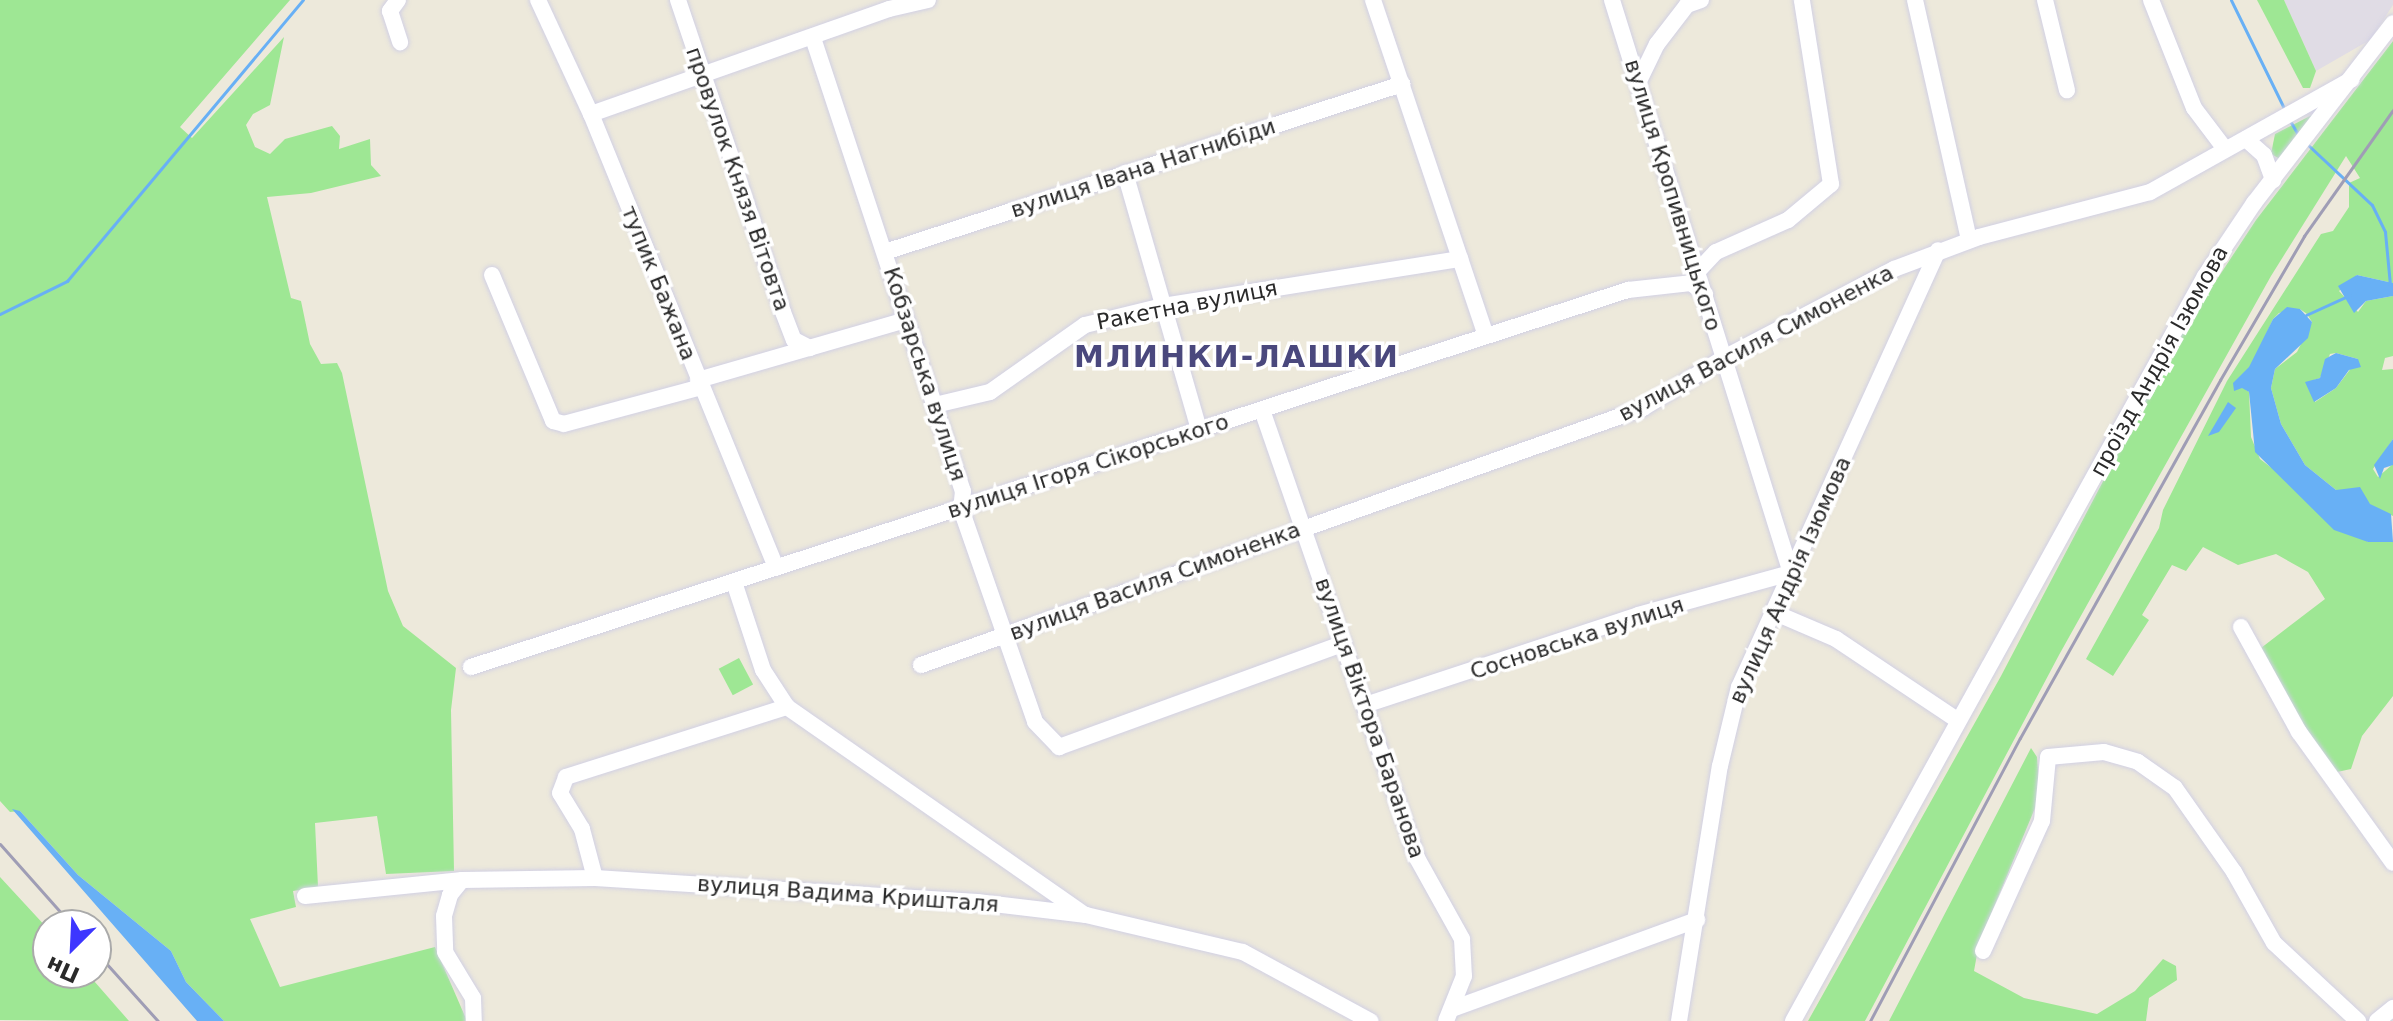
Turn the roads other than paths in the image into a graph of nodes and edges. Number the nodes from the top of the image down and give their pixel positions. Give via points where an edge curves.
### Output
1 (398, 0) edge
2 (538, 0) edge
3 (678, 0) edge
4 (928, 0) edge
5 (1373, 0) edge
6 (1612, 0) edge
7 (1802, 0) edge
8 (1915, 0) edge
9 (2045, 0) edge
10 (2151, 0) edge
11 (1691, 2) edge
12 (2393, 23) edge
13 (813, 38) junction
14 (400, 42) dead end
15 (701, 77) junction
16 (2352, 79) junction
17 (1639, 81) junction
18 (1402, 84) junction
19 (2067, 90) dead end
20 (591, 114) junction
21 (2246, 139) junction
22 (2225, 149) junction
23 (1125, 173) junction
24 (2273, 180) junction
25 (1969, 240) junction
26 (1938, 250) junction
27 (885, 252) junction
28 (1460, 259) junction
29 (1698, 271) junction
30 (492, 275) dead end
31 (1705, 294) junction
32 (1163, 306) junction
33 (906, 320) junction
34 (1486, 336) junction
35 (810, 348) junction
36 (1722, 359) junction
37 (699, 384) junction
38 (935, 405) junction
39 (1262, 410) junction
40 (1199, 430) junction
41 (961, 509) junction
42 (1303, 527) junction
43 (776, 568) junction
44 (1791, 573) junction
45 (734, 582) junction
46 (1773, 612) junction
47 (2241, 627) dead end
48 (1006, 634) junction
49 (1344, 643) junction
50 (921, 665) dead end
51 (471, 667) dead end
52 (1365, 705) junction
53 (787, 707) junction
54 (1957, 720) junction
55 (2393, 863) edge
56 (595, 878) junction
57 (462, 880) junction
58 (305, 896) dead end
59 (1086, 915) junction
60 (1697, 920) junction
61 (1983, 951) dead end
62 (2393, 1008) edge
63 (1449, 1015) edge
64 (474, 1021) edge
65 (1370, 1021) edge
66 (1679, 1021) edge
67 (1793, 1021) edge
68 (2358, 1021) edge
69 (2377, 1021) edge

1 - 14 street via 390,11
2 - 20 street, тупик Бажана
3 - 15 street, провулок Князя Вітовта
4 - 13 street
5 - 18 street
6 - 17 street, вулиця Кропивницького
7 - 29 street via 1831,184 1788,220 1716,252
8 - 25 street
9 - 19 street
10 - 22 street via 2194,108
11 - 17 street via 1657,44
12 - 16 street, проїзд Андрія Ізюмова
13 - 15 street
13 - 27 street, Кобзарська вулиця
15 - 20 street
15 - 35 street, провулок Князя Вітовта via 794,340
16 - 21 street, вулиця Василя Симоненка
16 - 24 street, проїзд Андрія Ізюмова
17 - 29 street, вулиця Кропивницького
18 - 23 street, вулиця Івана Нагнибіди
18 - 28 street
20 - 37 street, тупик Бажана
21 - 22 street, вулиця Василя Симоненка
21 - 24 street via 2264,155
22 - 25 street, вулиця Василя Симоненка via 2150,192
23 - 27 street, вулиця Івана Нагнибіди
23 - 32 street
24 - 54 street, проїзд Андрія Ізюмова via 2228,239 2158,356
25 - 26 street, вулиця Василя Симоненка
26 - 36 street, вулиця Василя Симоненка
26 - 44 street, вулиця Андрія Ізюмова
27 - 33 street, Кобзарська вулиця
28 - 32 street, Ракетна вулиця
28 - 34 street
29 - 31 street, вулиця Кропивницького
30 - 37 street via 553,421 564,424
31 - 34 street, вулиця Ігоря Сікорського via 1691,283 1661,283
31 - 36 street, вулиця Кропивницького
32 - 38 street, Ракетна вулиця via 1085,325 990,392
32 - 40 street
33 - 35 street
33 - 38 street, Кобзарська вулиця
34 - 39 street, вулиця Ігоря Сікорського
35 - 37 street
36 - 42 street, вулиця Василя Симоненка via 1643,408
36 - 44 street, вулиця Кропивницького
37 - 43 street, тупик Бажана
38 - 41 street, Кобзарська вулиця via 963,491
39 - 40 street, вулиця Ігоря Сікорського
39 - 42 street, вулиця Віктора Баранова
40 - 41 street, вулиця Ігоря Сікорського
41 - 43 street, вулиця Ігоря Сікорського
41 - 48 street, Кобзарська вулиця
42 - 48 street, вулиця Василя Симоненка
42 - 49 street, вулиця Віктора Баранова
43 - 45 street, вулиця Ігоря Сікорського
44 - 46 street, вулиця Андрія Ізюмова
44 - 52 street, Сосновська вулиця via 1638,615
45 - 51 street, вулиця Ігоря Сікорського
45 - 53 street via 763,670
46 - 54 street via 1836,639
46 - 60 street, вулиця Андрія Ізюмова via 1733,707
47 - 55 street via 2299,732
48 - 49 street, Кобзарська вулиця via 1035,722 1059,747
48 - 50 street, вулиця Василя Симоненка
49 - 52 street, вулиця Віктора Баранова
52 - 63 street, вулиця Віктора Баранова via 1417,858 1462,939 1464,976
53 - 56 street via 566,777 560,793 582,829
53 - 59 street
54 - 67 street, проїзд Андрія Ізюмова
56 - 57 street, вулиця Вадима Кришталя
56 - 59 street, вулиця Вадима Кришталя via 977,902
57 - 58 street, вулиця Вадима Кришталя
57 - 64 street via 450,895 444,916 445,952 473,998
59 - 65 street, вулиця Вадима Кришталя via 1243,952
60 - 63 street
60 - 66 street, вулиця Андрія Ізюмова
61 - 68 street via 2042,821 2047,761 2052,754 2104,752 2138,762 2175,788 2234,872 2274,943
62 - 69 street

